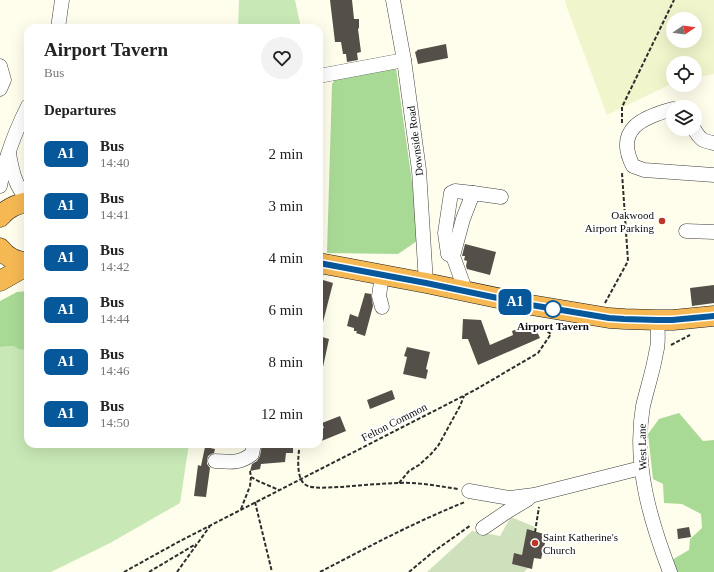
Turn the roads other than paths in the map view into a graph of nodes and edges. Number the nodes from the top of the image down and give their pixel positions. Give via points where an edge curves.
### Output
1 (62, 0) edge
2 (393, 0) edge
3 (59, 24) edge
4 (404, 60) junction
5 (0, 66) edge
6 (323, 75) edge
7 (0, 88) edge
8 (666, 110) edge
9 (24, 114) edge
10 (698, 136) edge
11 (714, 143) edge
12 (9, 152) junction
13 (714, 175) edge
14 (0, 186) edge
15 (473, 193) junction
16 (24, 195) edge
17 (501, 196) dead end
18 (24, 201) edge
19 (0, 217) edge
20 (686, 231) dead end
21 (714, 232) edge
22 (0, 248) edge
23 (453, 256) junction
24 (24, 262) edge
25 (323, 264) edge
26 (24, 266) edge
27 (382, 275) junction
28 (0, 281) edge
29 (426, 283) junction
30 (466, 292) junction
31 (382, 307) dead end
32 (714, 316) edge
33 (657, 320) junction
34 (253, 448) edge
35 (215, 461) dead end
36 (641, 468) junction
37 (469, 491) road end
38 (537, 495) junction
39 (480, 525) road end
40 (670, 572) edge

1 - 3 street
2 - 4 street, Downside Road
4 - 6 street
4 - 29 street, Downside Road via 419,170
5 - 7 street via 4,80
8 - 13 street via 644,119 629,134 626,144 633,166 644,170
9 - 12 street via 15,131
10 - 11 street
12 - 14 street
12 - 16 street via 15,181
15 - 17 street
15 - 23 street
15 - 23 street via 451,193 445,233 448,254
18 - 19 highway via 11,207
20 - 21 street
22 - 24 highway via 9,258
23 - 30 street
25 - 27 highway
26 - 28 highway
27 - 29 highway
27 - 31 street via 379,296
29 - 30 highway
30 - 33 highway via 609,318
32 - 33 highway
33 - 36 street, West Lane via 657,352 643,406 640,435
34 - 35 street via 252,454 237,462
36 - 38 street
36 - 40 street, West Lane via 645,492
37 - 38 street via 510,498
38 - 39 street

